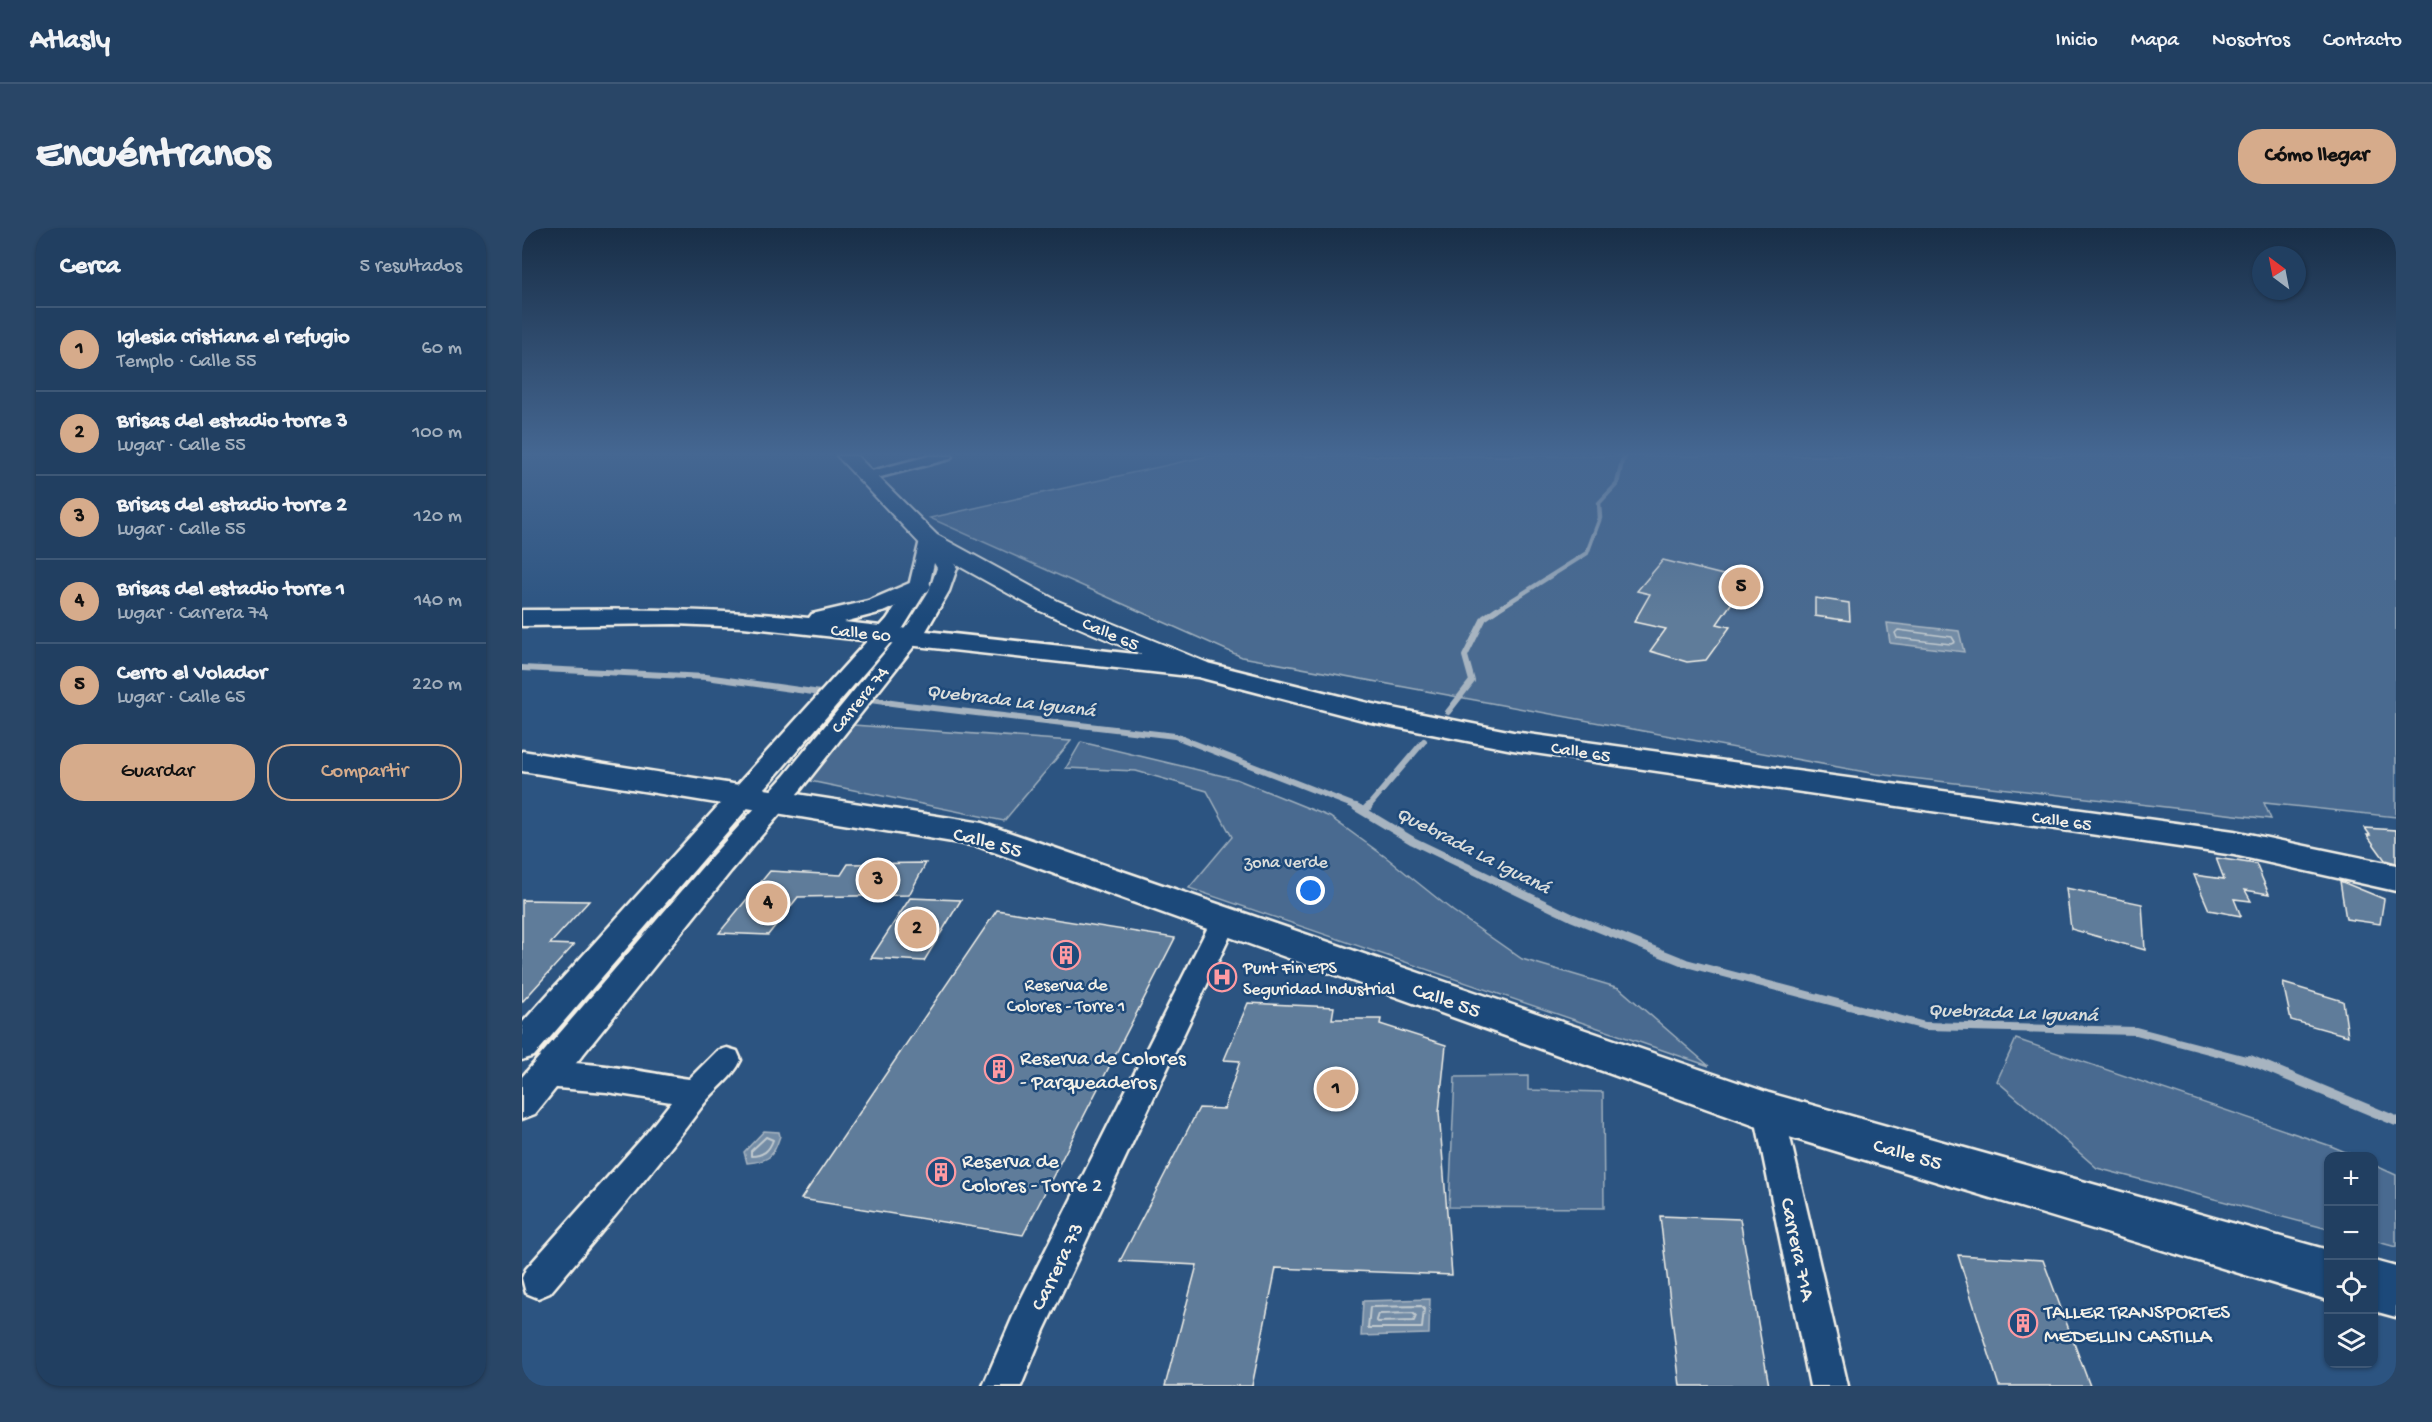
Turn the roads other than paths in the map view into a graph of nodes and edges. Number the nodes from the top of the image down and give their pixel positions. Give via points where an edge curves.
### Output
1 (899, 510) edge
2 (929, 540) junction
3 (919, 586) junction
4 (522, 618) edge
5 (798, 626) junction
6 (888, 646) junction
7 (1199, 669) junction
8 (522, 760) edge
9 (760, 798) junction
10 (2392, 880) edge
11 (1224, 921) junction
12 (522, 1047) edge
13 (727, 1060) dead end
14 (545, 1075) junction
15 (695, 1093) junction
16 (522, 1102) edge
17 (1769, 1112) junction
18 (2324, 1274) edge
19 (538, 1281) dead end
20 (2378, 1287) edge
21 (2396, 1292) edge
22 (1002, 1386) edge
23 (1829, 1386) edge

1 - 2 main road, Calle 65
2 - 3 street, Carrera 74
2 - 6 street, Carrera 74 via 947,568 944,584 937,599
2 - 7 main road, Calle 65 via 1048,606
3 - 5 highway via 877,606
3 - 6 street, Carrera 74
4 - 5 highway, Calle 60 via 675,616
5 - 6 highway, Calle 60
6 - 7 highway, Calle 60
6 - 9 street, Carrera 74 via 802,729
6 - 9 street, Carrera 74 via 832,732
7 - 10 highway, Calle 65 via 1371,713 1513,741 2234,843 2342,865
8 - 9 highway, Calle 55
9 - 11 highway, Calle 55 via 981,835
9 - 12 street, Carrera 74
9 - 14 street, Carrera 74 via 721,864
11 - 17 highway, Calle 55
11 - 22 street, Carrera 73
13 - 15 street
14 - 15 street via 607,1079
14 - 16 street, Carrera 74
15 - 19 street via 656,1145
17 - 18 highway, Calle 55
17 - 23 street, Carrera 71A
20 - 21 highway

